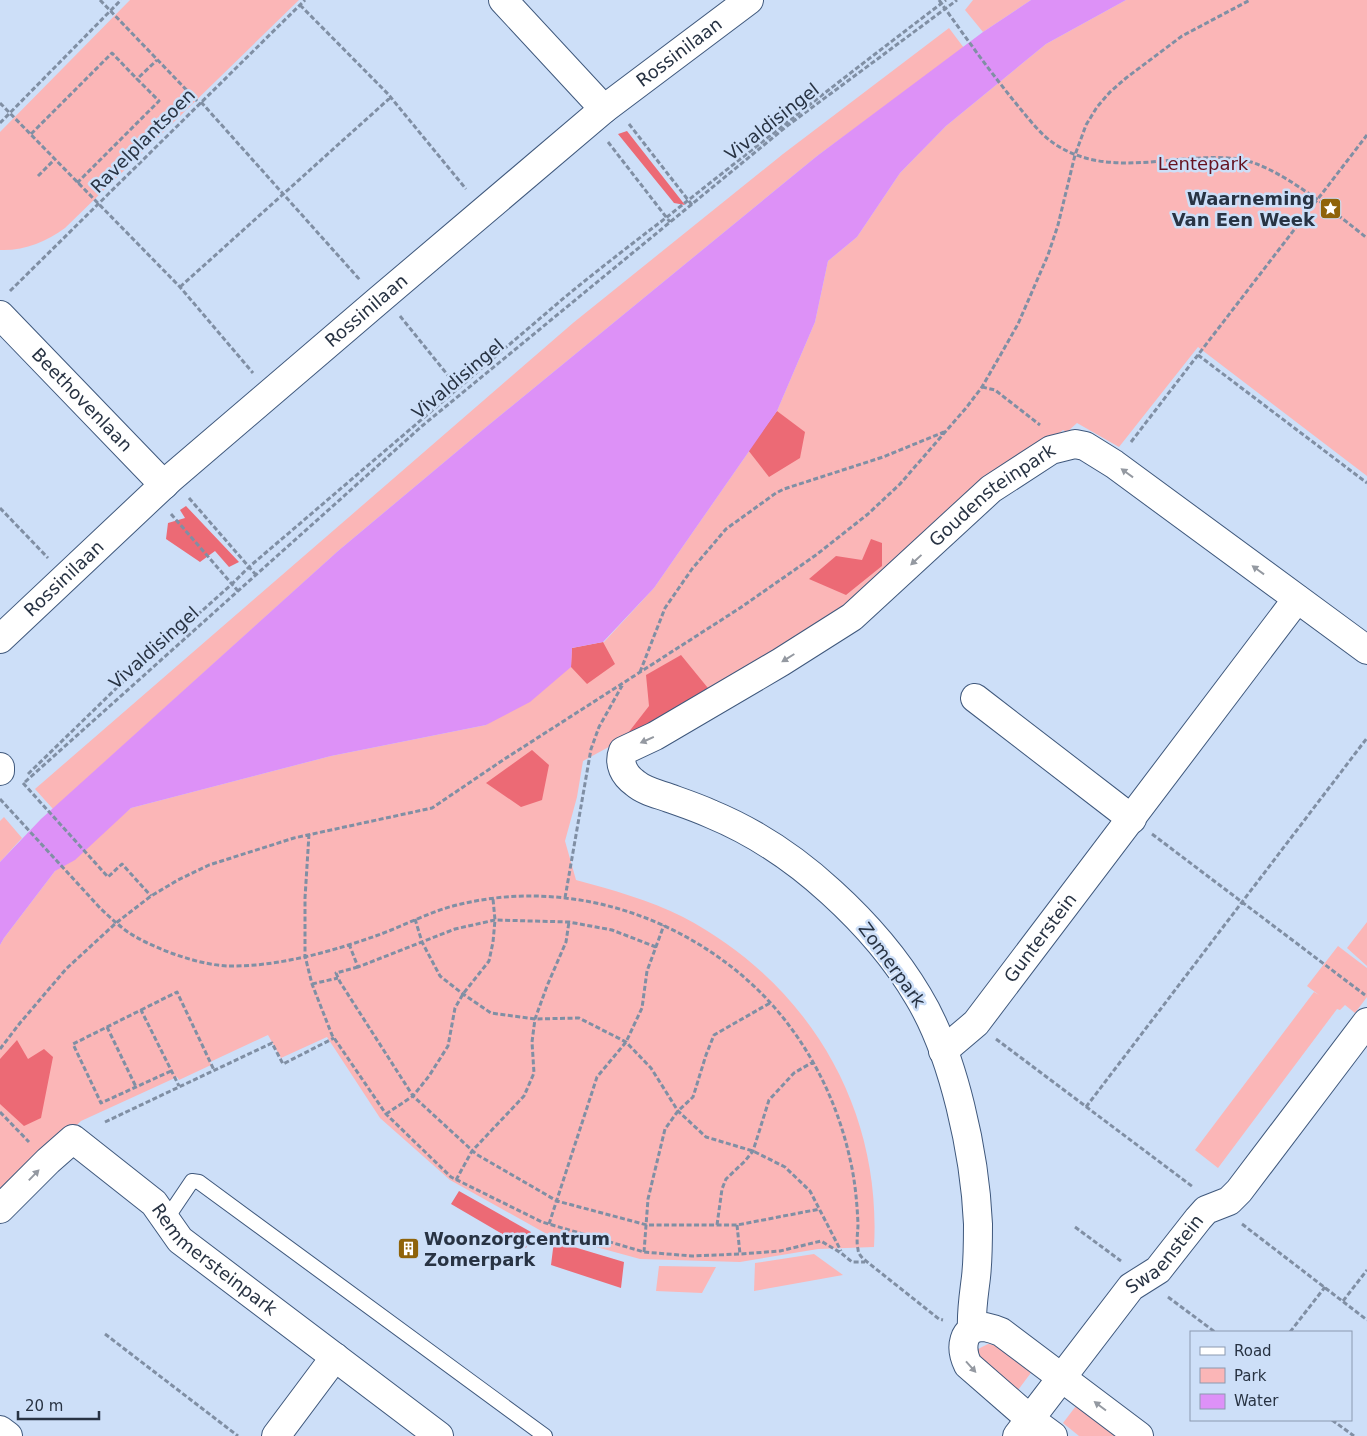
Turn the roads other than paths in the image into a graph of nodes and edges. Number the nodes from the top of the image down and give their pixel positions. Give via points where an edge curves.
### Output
1 (503, 0) edge
2 (749, 0) edge
3 (615, 114) junction
4 (3, 305) edge
5 (163, 486) junction
6 (1297, 599) junction
7 (0, 638) edge
8 (1367, 650) edge
9 (975, 698) dead end
10 (621, 757) joint
11 (0, 767) edge
12 (14, 782) edge
13 (1132, 819) junction
14 (1367, 1022) edge
15 (943, 1051) junction
16 (0, 1210) edge
17 (165, 1221) junction
18 (972, 1329) junction
19 (335, 1357) junction
20 (1062, 1378) junction
21 (1024, 1427) edge
22 (0, 1430) edge
23 (8, 1436) edge
24 (276, 1436) edge
25 (439, 1436) edge
26 (545, 1436) edge
27 (1053, 1436) edge
28 (1139, 1436) edge

1 - 3 street
2 - 3 street, Rossinilaan
3 - 5 street, Rossinilaan via 484,211
4 - 5 street, Beethovenlaan
5 - 7 street, Rossinilaan
6 - 8 street, Goudensteinpark
6 -> 10 street, Goudensteinpark via 1114,464 1085,446 1075,444 1051,450 986,494 852,617 655,736 623,750
6 - 13 street, Gunterstein
9 - 13 street
10 - 15 street, Zomerpark via 624,772 636,785 746,830 777,848 830,891 861,921 897,965 918,996
11 - 12 street
13 - 15 street, Gunterstein via 976,1024
14 - 20 street, Swaenstein via 1239,1191 1229,1201 1206,1210 1158,1270 1131,1287
15 - 18 street, Zomerpark via 962,1117 975,1188 978,1241
16 -> 17 street, Remmersteinpark via 73,1140 154,1203
17 - 19 street, Remmersteinpark via 180,1240
17 - 26 lane via 192,1181 200,1182
18 - 20 street via 985,1327 1001,1332
18 -> 21 street via 962,1348 964,1358
19 - 24 street
19 - 25 street, Remmersteinpark
20 - 21 street, Swaenstein
28 -> 20 street
21 - 27 street
22 - 23 street

